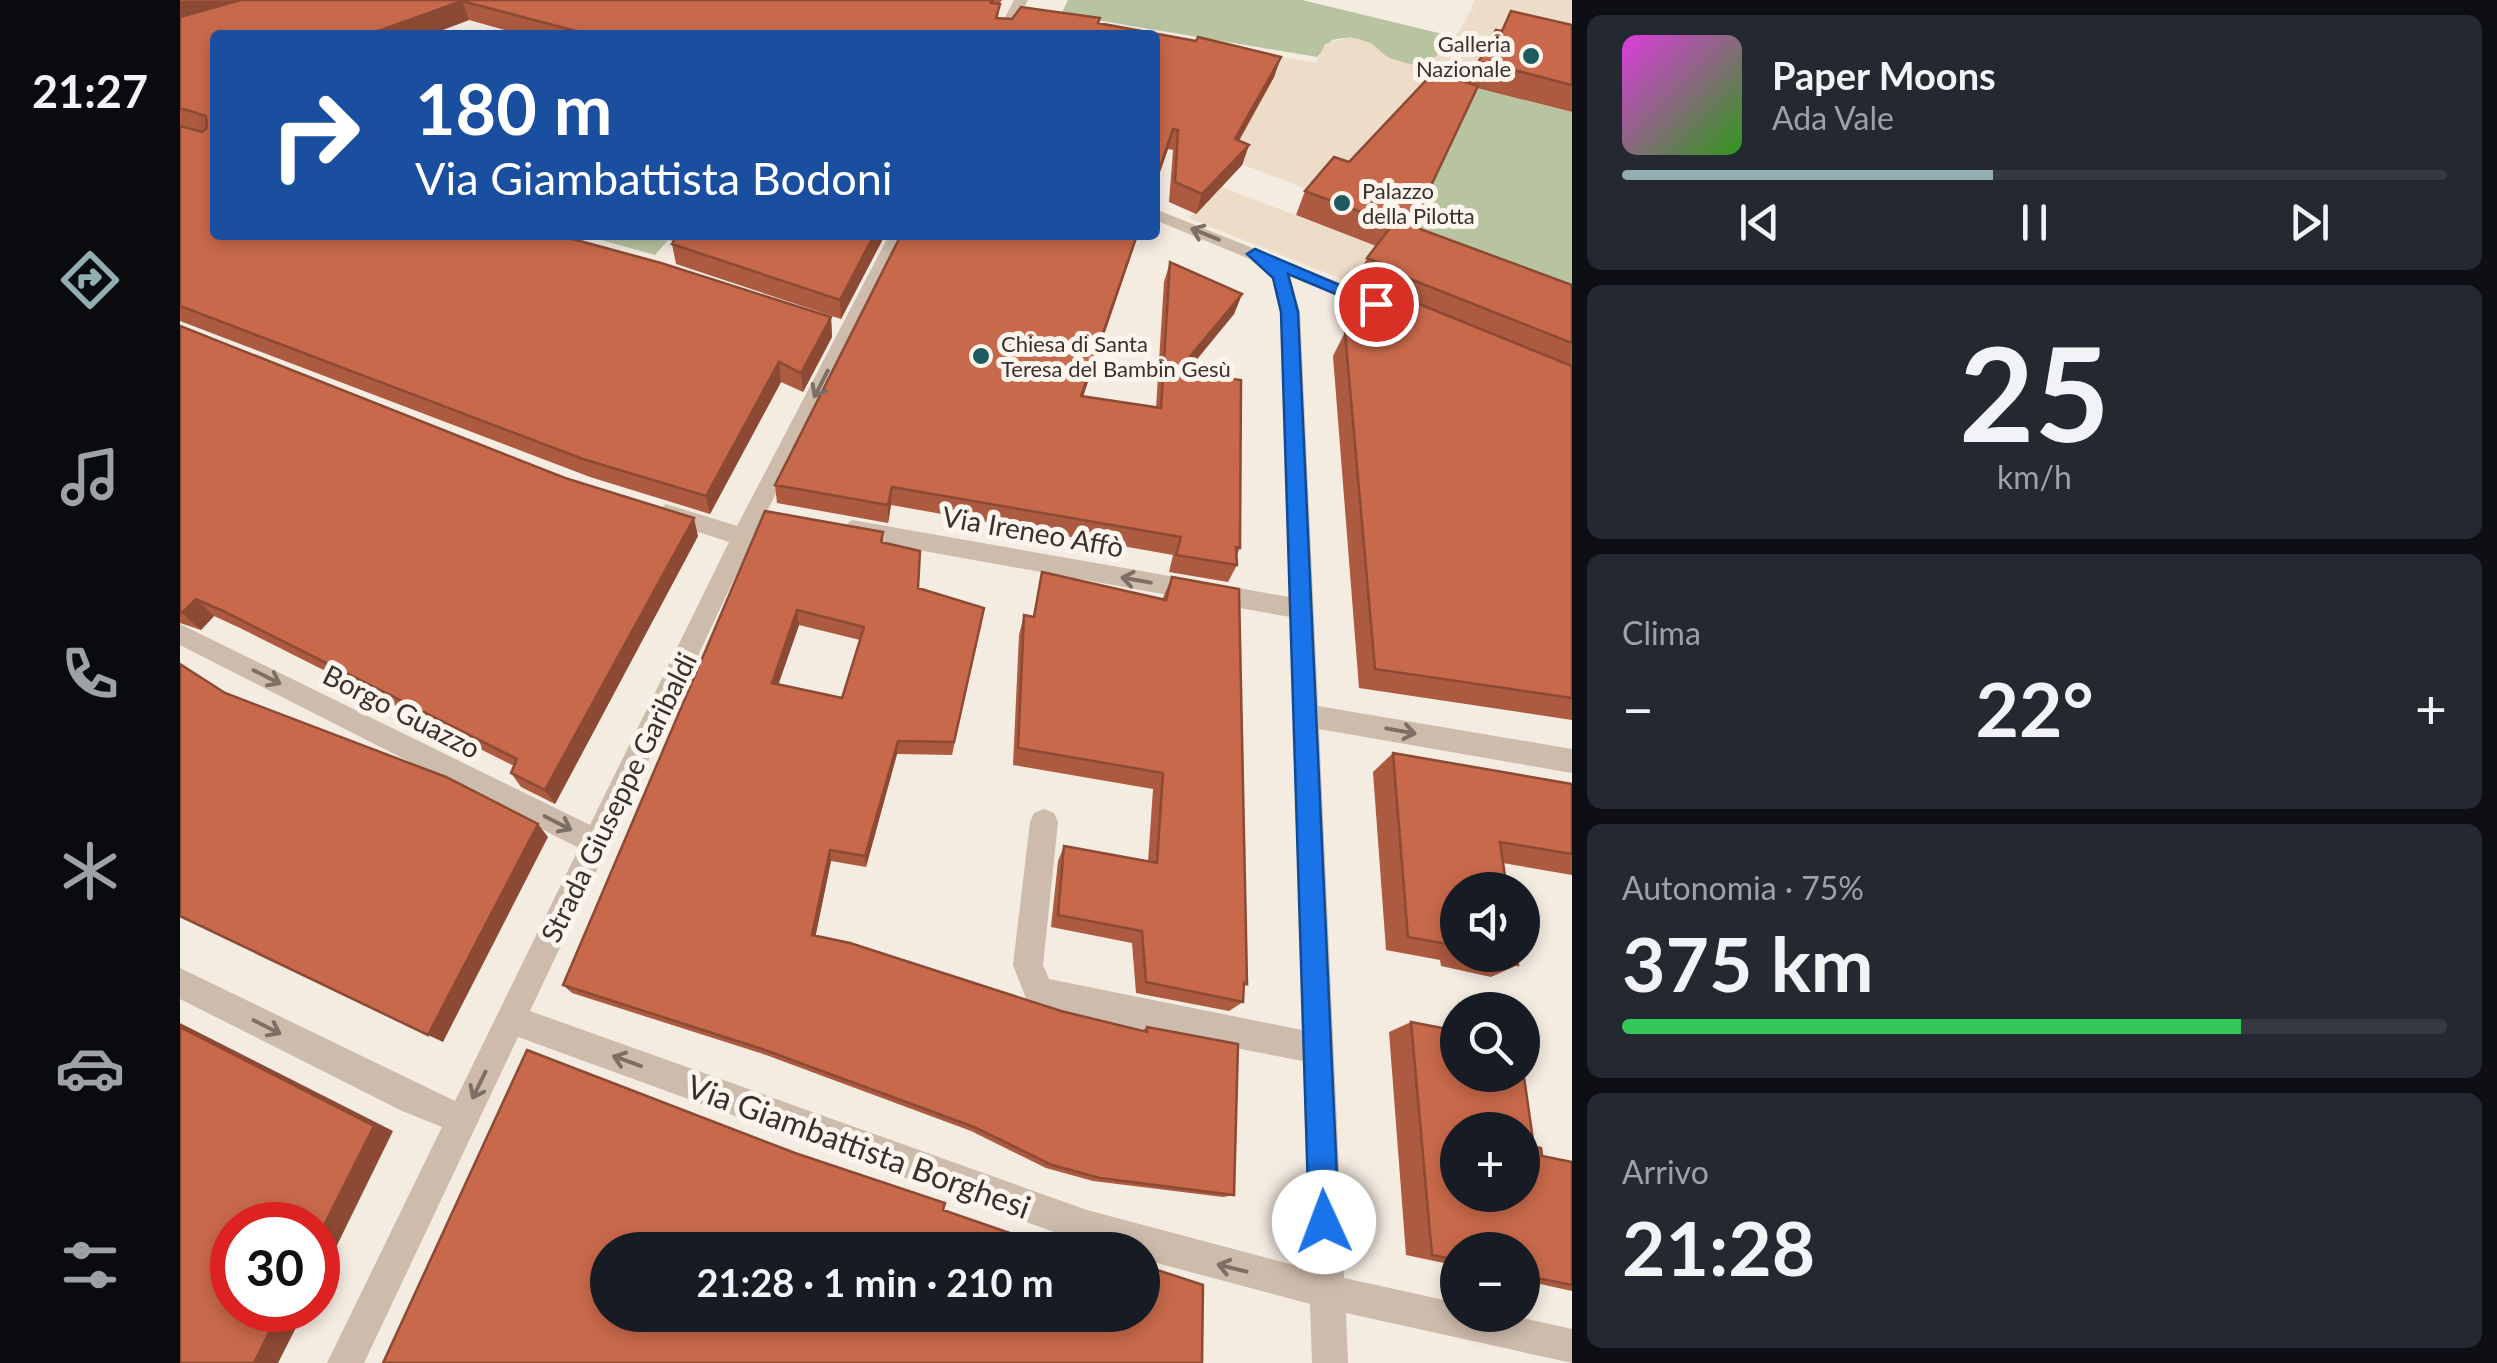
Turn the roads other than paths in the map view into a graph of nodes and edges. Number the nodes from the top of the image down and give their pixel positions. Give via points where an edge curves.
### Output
1 (1021, 0) edge
2 (1006, 30) edge
3 (1160, 216) edge
4 (895, 240) edge
5 (1255, 254) junction
6 (1413, 320) edge
7 (636, 504) edge
8 (820, 524) edge
9 (743, 538) junction
10 (1300, 609) junction
11 (180, 634) edge
12 (1305, 715) junction
13 (1572, 761) edge
14 (1044, 822) dead end
15 (596, 842) junction
16 (180, 983) edge
17 (511, 1019) junction
18 (1318, 1048) junction
19 (462, 1120) junction
20 (1327, 1292) junction
21 (1572, 1347) edge
22 (345, 1363) edge
23 (1330, 1363) edge

1 - 2 street
5 -> 3 street
4 -> 9 street, Strada Giuseppe Garibaldi via 834,329 768,514
5 - 6 street
5 - 10 street via 1281,276 1290,312
7 - 9 street
10 -> 8 street, Via Ireneo Affò
9 - 15 street, Strada Giuseppe Garibaldi
10 - 12 street
11 -> 15 street, Borgo Guazzo
12 -> 13 street
12 - 18 street
14 - 18 street via 1028,965 1038,990 1056,999
15 - 17 street, Strada Giuseppe Garibaldi
16 -> 19 street
17 -> 19 street, Strada Giuseppe Garibaldi
20 -> 17 street, Via Giambattista Borghesi via 1027,1208
18 - 20 street
19 - 22 street, Strada Giuseppe Garibaldi
20 - 21 street, Via Giambattista Borghesi
20 - 23 street

